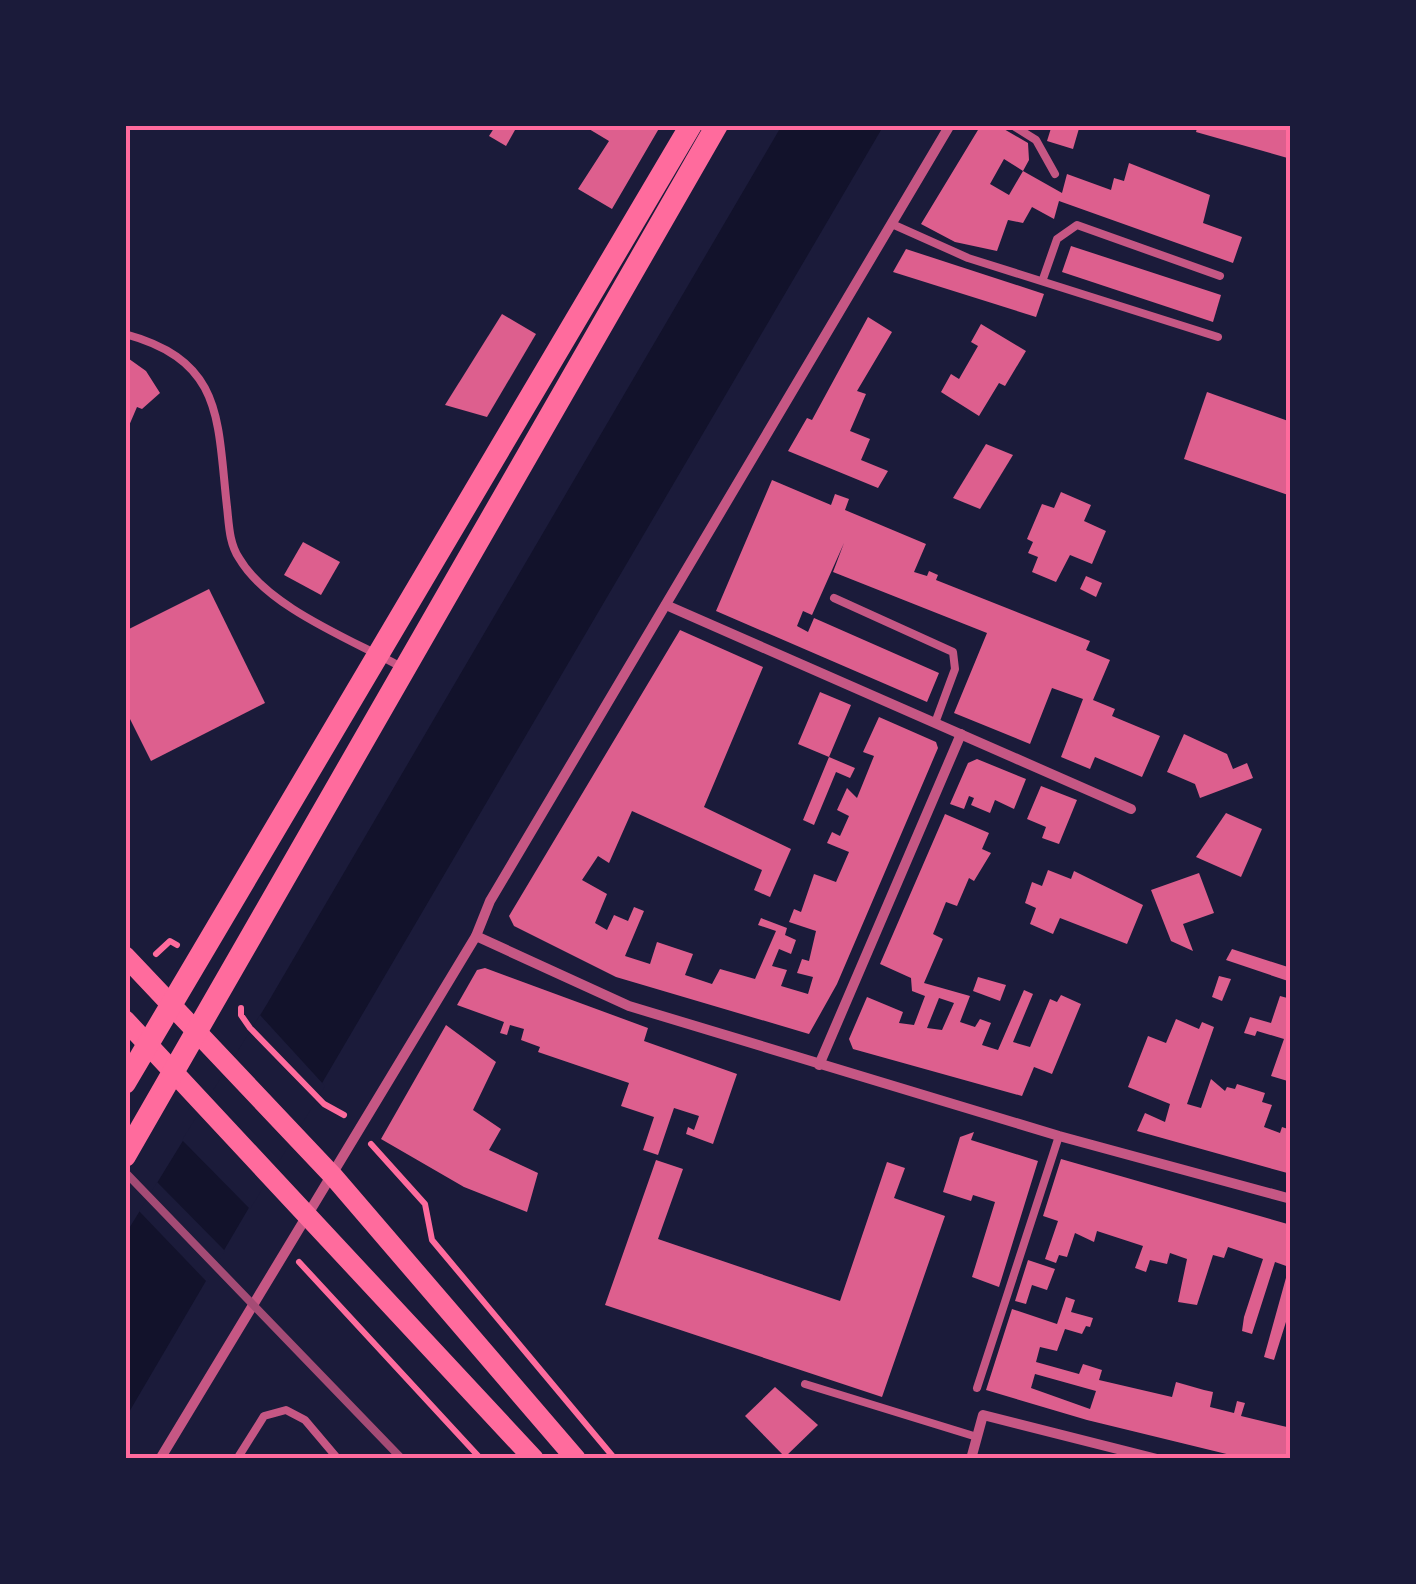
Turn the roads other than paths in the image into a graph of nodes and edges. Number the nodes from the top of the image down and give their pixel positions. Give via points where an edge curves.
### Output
1 (691, 125) edge
2 (717, 125) edge
3 (950, 125) edge
4 (1012, 125) edge
5 (1055, 174) dead end
6 (892, 224) junction
7 (1220, 276) dead end
8 (1042, 280) junction
9 (125, 334) edge
10 (1218, 337) dead end
11 (834, 598) dead end
12 (666, 605) junction
13 (379, 654) junction
14 (403, 668) junction
15 (935, 723) junction
16 (961, 734) junction
17 (1131, 808) dead end
18 (476, 936) junction
19 (125, 956) edge
20 (171, 1004) junction
21 (125, 1020) edge
22 (198, 1030) junction
23 (147, 1044) junction
24 (819, 1065) junction
25 (174, 1073) junction
26 (125, 1083) edge
27 (1059, 1136) junction
28 (125, 1156) edge
29 (334, 1176) junction
30 (1291, 1199) edge
31 (308, 1215) junction
32 (805, 1384) dead end
33 (976, 1388) dead end
34 (977, 1437) junction
35 (160, 1459) edge
36 (237, 1459) edge
37 (338, 1459) edge
38 (534, 1459) edge
39 (576, 1459) edge
40 (971, 1459) edge
41 (1157, 1459) edge

1 - 13 main road
2 - 14 main road
3 - 6 street
4 - 5 lane via 1036,140
6 - 8 lane via 948,251
6 - 12 street
7 - 8 lane via 1077,226 1057,239
8 - 10 lane
9 - 13 lane via 180,355 205,388 218,424 230,534 248,572 280,600
11 - 15 lane via 953,652 955,669
12 - 15 street
12 - 18 street
13 - 14 lane
13 - 20 main road
14 - 22 main road
15 - 16 street
16 - 17 street
16 - 24 street
18 - 24 street via 602,996
18 - 29 street
19 - 20 main road
20 - 22 main road
20 - 23 main road
21 - 23 main road
22 - 25 main road
22 - 29 main road
23 - 25 main road
23 - 26 main road
24 - 27 street
25 - 28 main road
25 - 31 main road
27 - 30 street
27 - 33 lane
29 - 31 street
29 - 39 main road
31 - 35 street
31 - 38 main road
32 - 34 lane
34 - 40 street
34 - 41 street via 983,1415
36 - 37 lane via 264,1416 286,1410 306,1420

